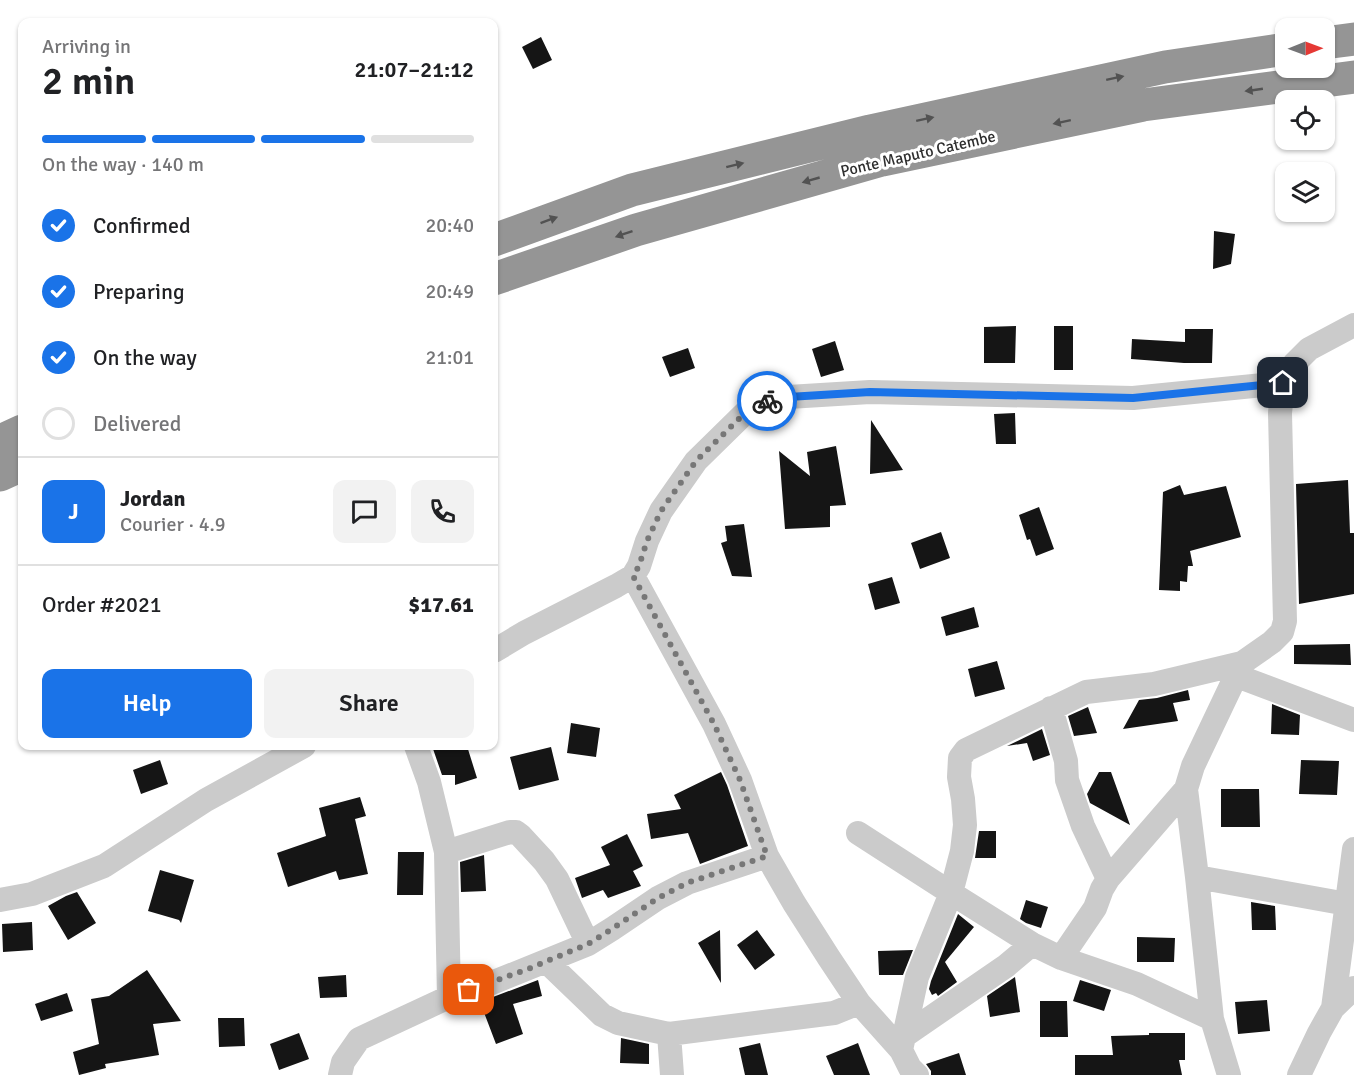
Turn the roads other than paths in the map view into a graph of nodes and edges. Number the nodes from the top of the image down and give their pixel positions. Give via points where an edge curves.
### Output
1 (1354, 39) edge
2 (1335, 42) edge
3 (1275, 51) edge
4 (1354, 77) edge
5 (498, 239) edge
6 (498, 278) edge
7 (1354, 325) edge
8 (1283, 383) junction
9 (18, 433) edge
10 (0, 441) edge
11 (18, 467) edge
12 (0, 475) edge
13 (633, 576) junction
14 (498, 649) edge
15 (1239, 670) junction
16 (1051, 708) junction
17 (1354, 720) edge
18 (297, 750) edge
19 (418, 750) edge
20 (1186, 789) junction
21 (858, 833) dead end
22 (1354, 849) edge
23 (446, 852) junction
24 (767, 856) junction
25 (1197, 877) junction
26 (1108, 879) junction
27 (951, 893) junction
28 (0, 900) edge
29 (1347, 904) junction
30 (588, 944) junction
31 (1032, 944) junction
32 (1061, 958) junction
33 (547, 962) junction
34 (1354, 989) edge
35 (449, 997) junction
36 (859, 1003) junction
37 (1333, 1008) junction
38 (1212, 1019) junction
39 (669, 1034) junction
40 (907, 1061) edge
41 (340, 1075) edge
42 (672, 1075) edge
43 (1229, 1075) edge
44 (1299, 1075) edge

1 - 2 highway
5 -> 3 highway via 632,190 870,131 1165,67
4 -> 6 highway, Ponte Maputo Catembe via 1143,105 882,160 636,230
7 - 8 street via 1309,349
8 - 13 street via 1133,398 870,392 772,398 748,410 696,461 661,511
8 - 15 street via 1280,413 1285,621 1282,632
9 - 10 highway
11 - 12 highway
13 - 14 street
13 - 24 street via 714,724 740,780
15 - 16 street via 1086,692
15 - 17 street
15 - 20 street
16 - 26 street via 1066,761 1067,780
16 - 27 street via 966,750 960,758 965,825
18 - 28 street via 206,800 104,866 32,894
19 - 23 street
20 - 25 street
20 - 26 street
21 - 27 street
22 - 29 street
23 - 30 street via 516,832 557,879
23 - 35 street
24 - 30 street via 687,883
24 - 36 street
25 - 29 street
25 - 38 street
26 - 32 street via 1095,908
27 - 31 street
27 - 40 street via 917,977
29 - 37 street
30 - 33 street
31 - 32 street
31 - 40 street
32 - 38 street via 1137,984
33 - 35 street
33 - 39 street via 602,1015 618,1023
34 - 37 street
35 - 41 street via 359,1039 343,1062
36 - 39 street via 834,1013
36 - 40 street
37 - 44 street
38 - 43 street
39 - 42 street

